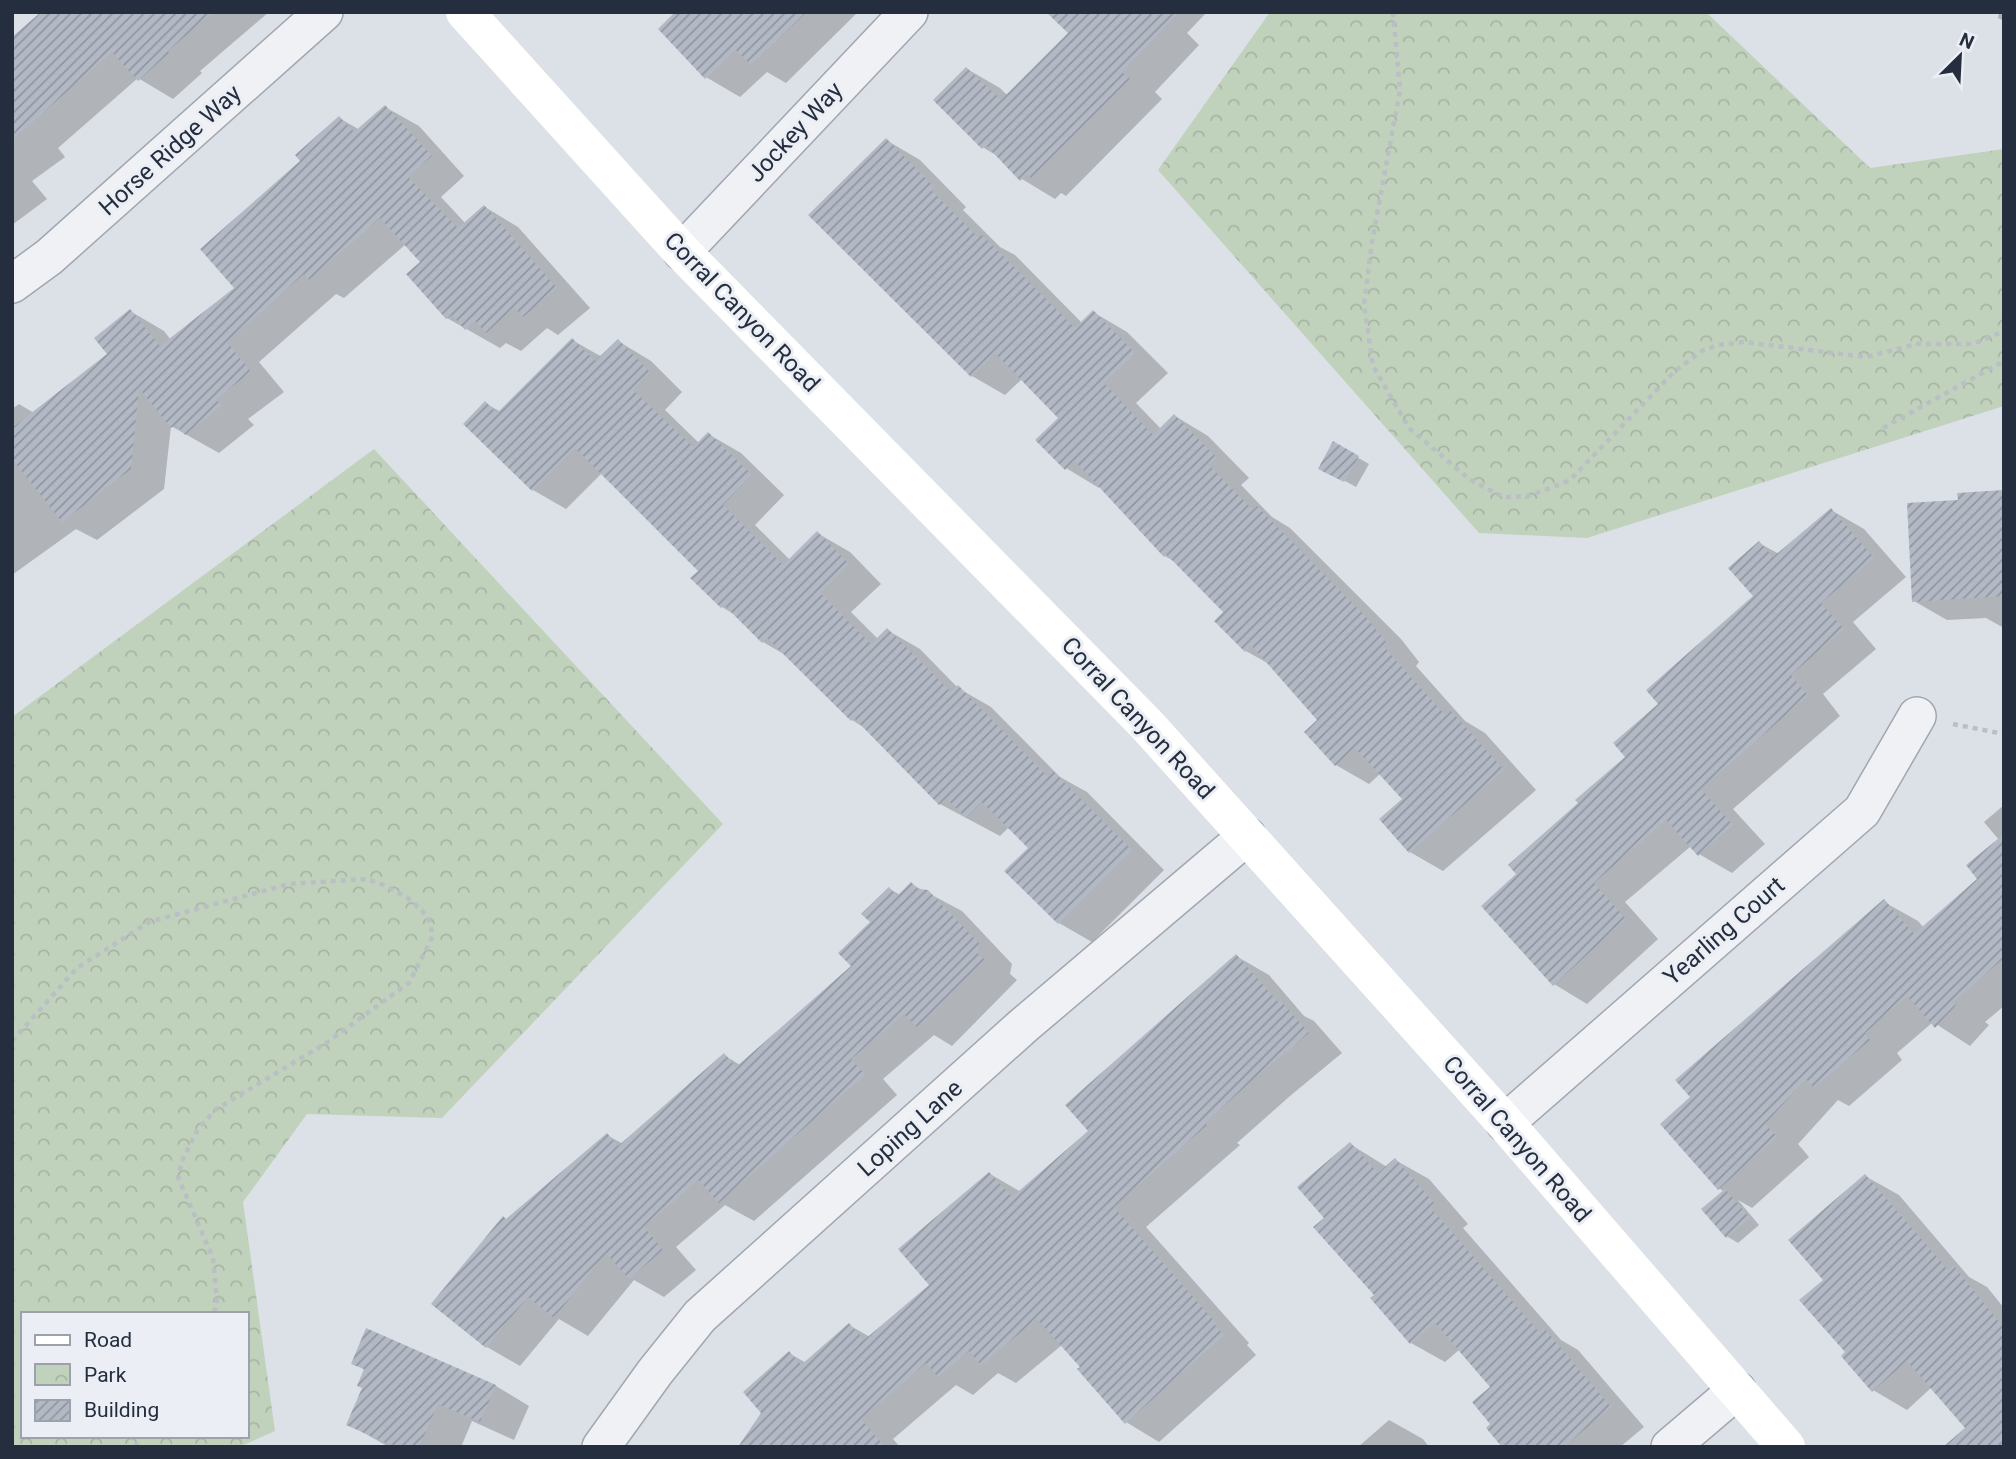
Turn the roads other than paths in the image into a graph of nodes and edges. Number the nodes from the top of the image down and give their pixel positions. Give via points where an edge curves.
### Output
1 (324, 12) edge
2 (465, 12) edge
3 (909, 12) edge
4 (682, 251) junction
5 (12, 284) edge
6 (1917, 716) road end
7 (1247, 836) junction
8 (1505, 1123) junction
9 (1737, 1390) junction
10 (601, 1447) edge
11 (1670, 1447) edge
12 (1786, 1447) edge

1 - 5 street, Horse Ridge Way via 49,257
2 - 4 main road, Corral Canyon Road
3 - 4 street, Jockey Way
4 - 7 main road, Corral Canyon Road via 1147,725
6 - 8 street, Yearling Court via 1862,811
7 - 8 main road, Corral Canyon Road
7 - 10 street, Loping Lane via 1023,1027 700,1316
8 - 9 main road, Corral Canyon Road
9 - 11 street
9 - 12 main road, Corral Canyon Road

